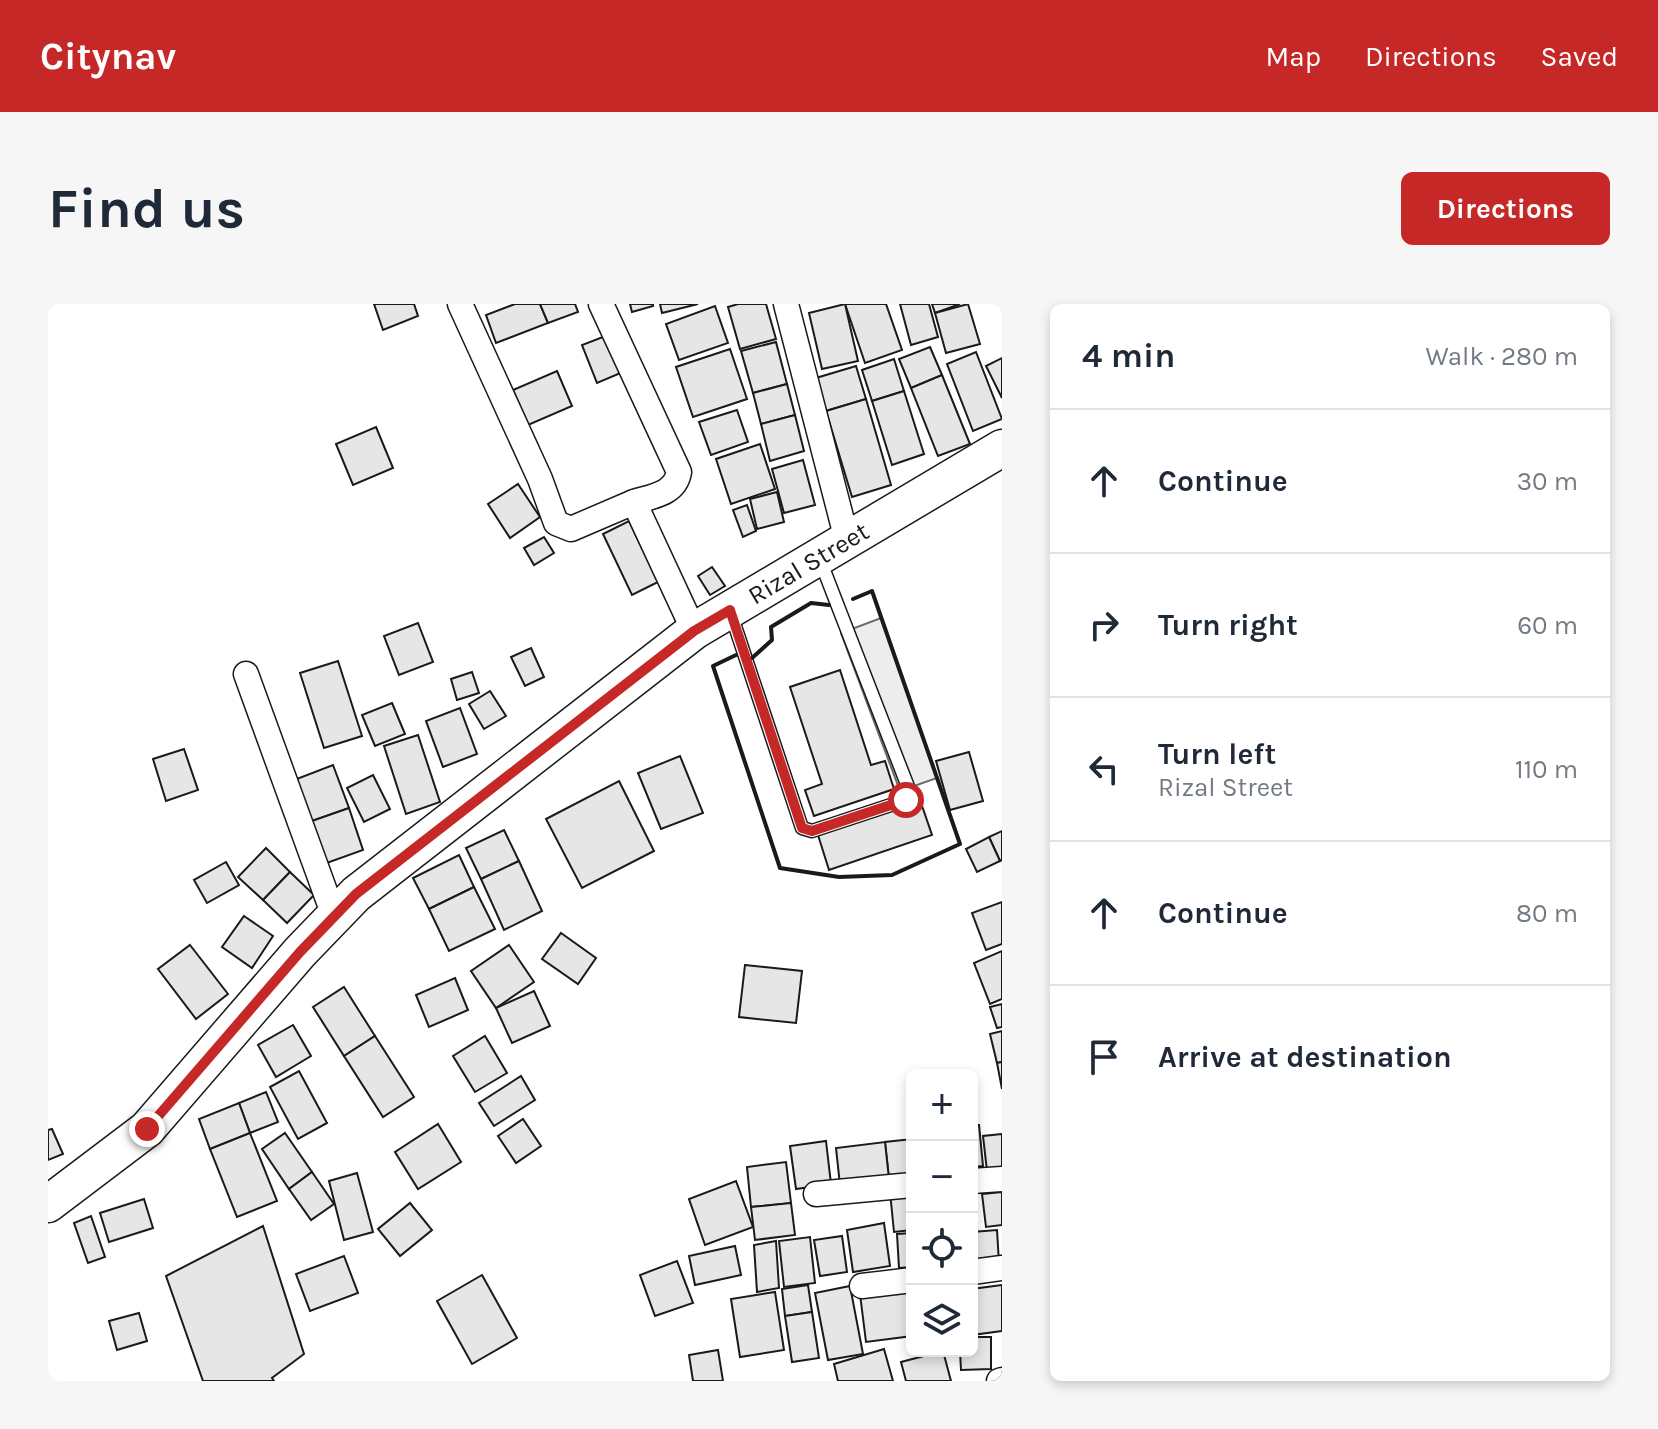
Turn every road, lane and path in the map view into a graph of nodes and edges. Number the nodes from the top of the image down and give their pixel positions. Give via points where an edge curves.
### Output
1 (460, 304) edge
2 (601, 304) edge
3 (786, 304) edge
4 (1002, 448) edge
5 (634, 502) junction
6 (833, 548) junction
7 (730, 610) junction
8 (694, 631) junction
9 (246, 674) dead end
10 (345, 905) junction
11 (1002, 1179) edge
12 (978, 1181) edge
13 (906, 1186) edge
14 (816, 1194) dead end
15 (48, 1204) edge
16 (1002, 1268) edge
17 (978, 1271) edge
18 (906, 1281) edge
19 (862, 1286) dead end

1 - 5 street via 556,523 571,529
2 - 5 street via 679,472 669,491
3 - 6 street
4 - 6 main road, Rizal Street
5 - 8 street
6 - 7 main road, Rizal Street
6 - 7 lane via 910,792 906,800 812,831 802,828
7 - 8 main road, Rizal Street
8 - 10 main road, Rizal Street
9 - 10 street
10 - 15 main road, Rizal Street via 147,1129
11 - 12 street
13 - 14 street
16 - 17 street
18 - 19 street

